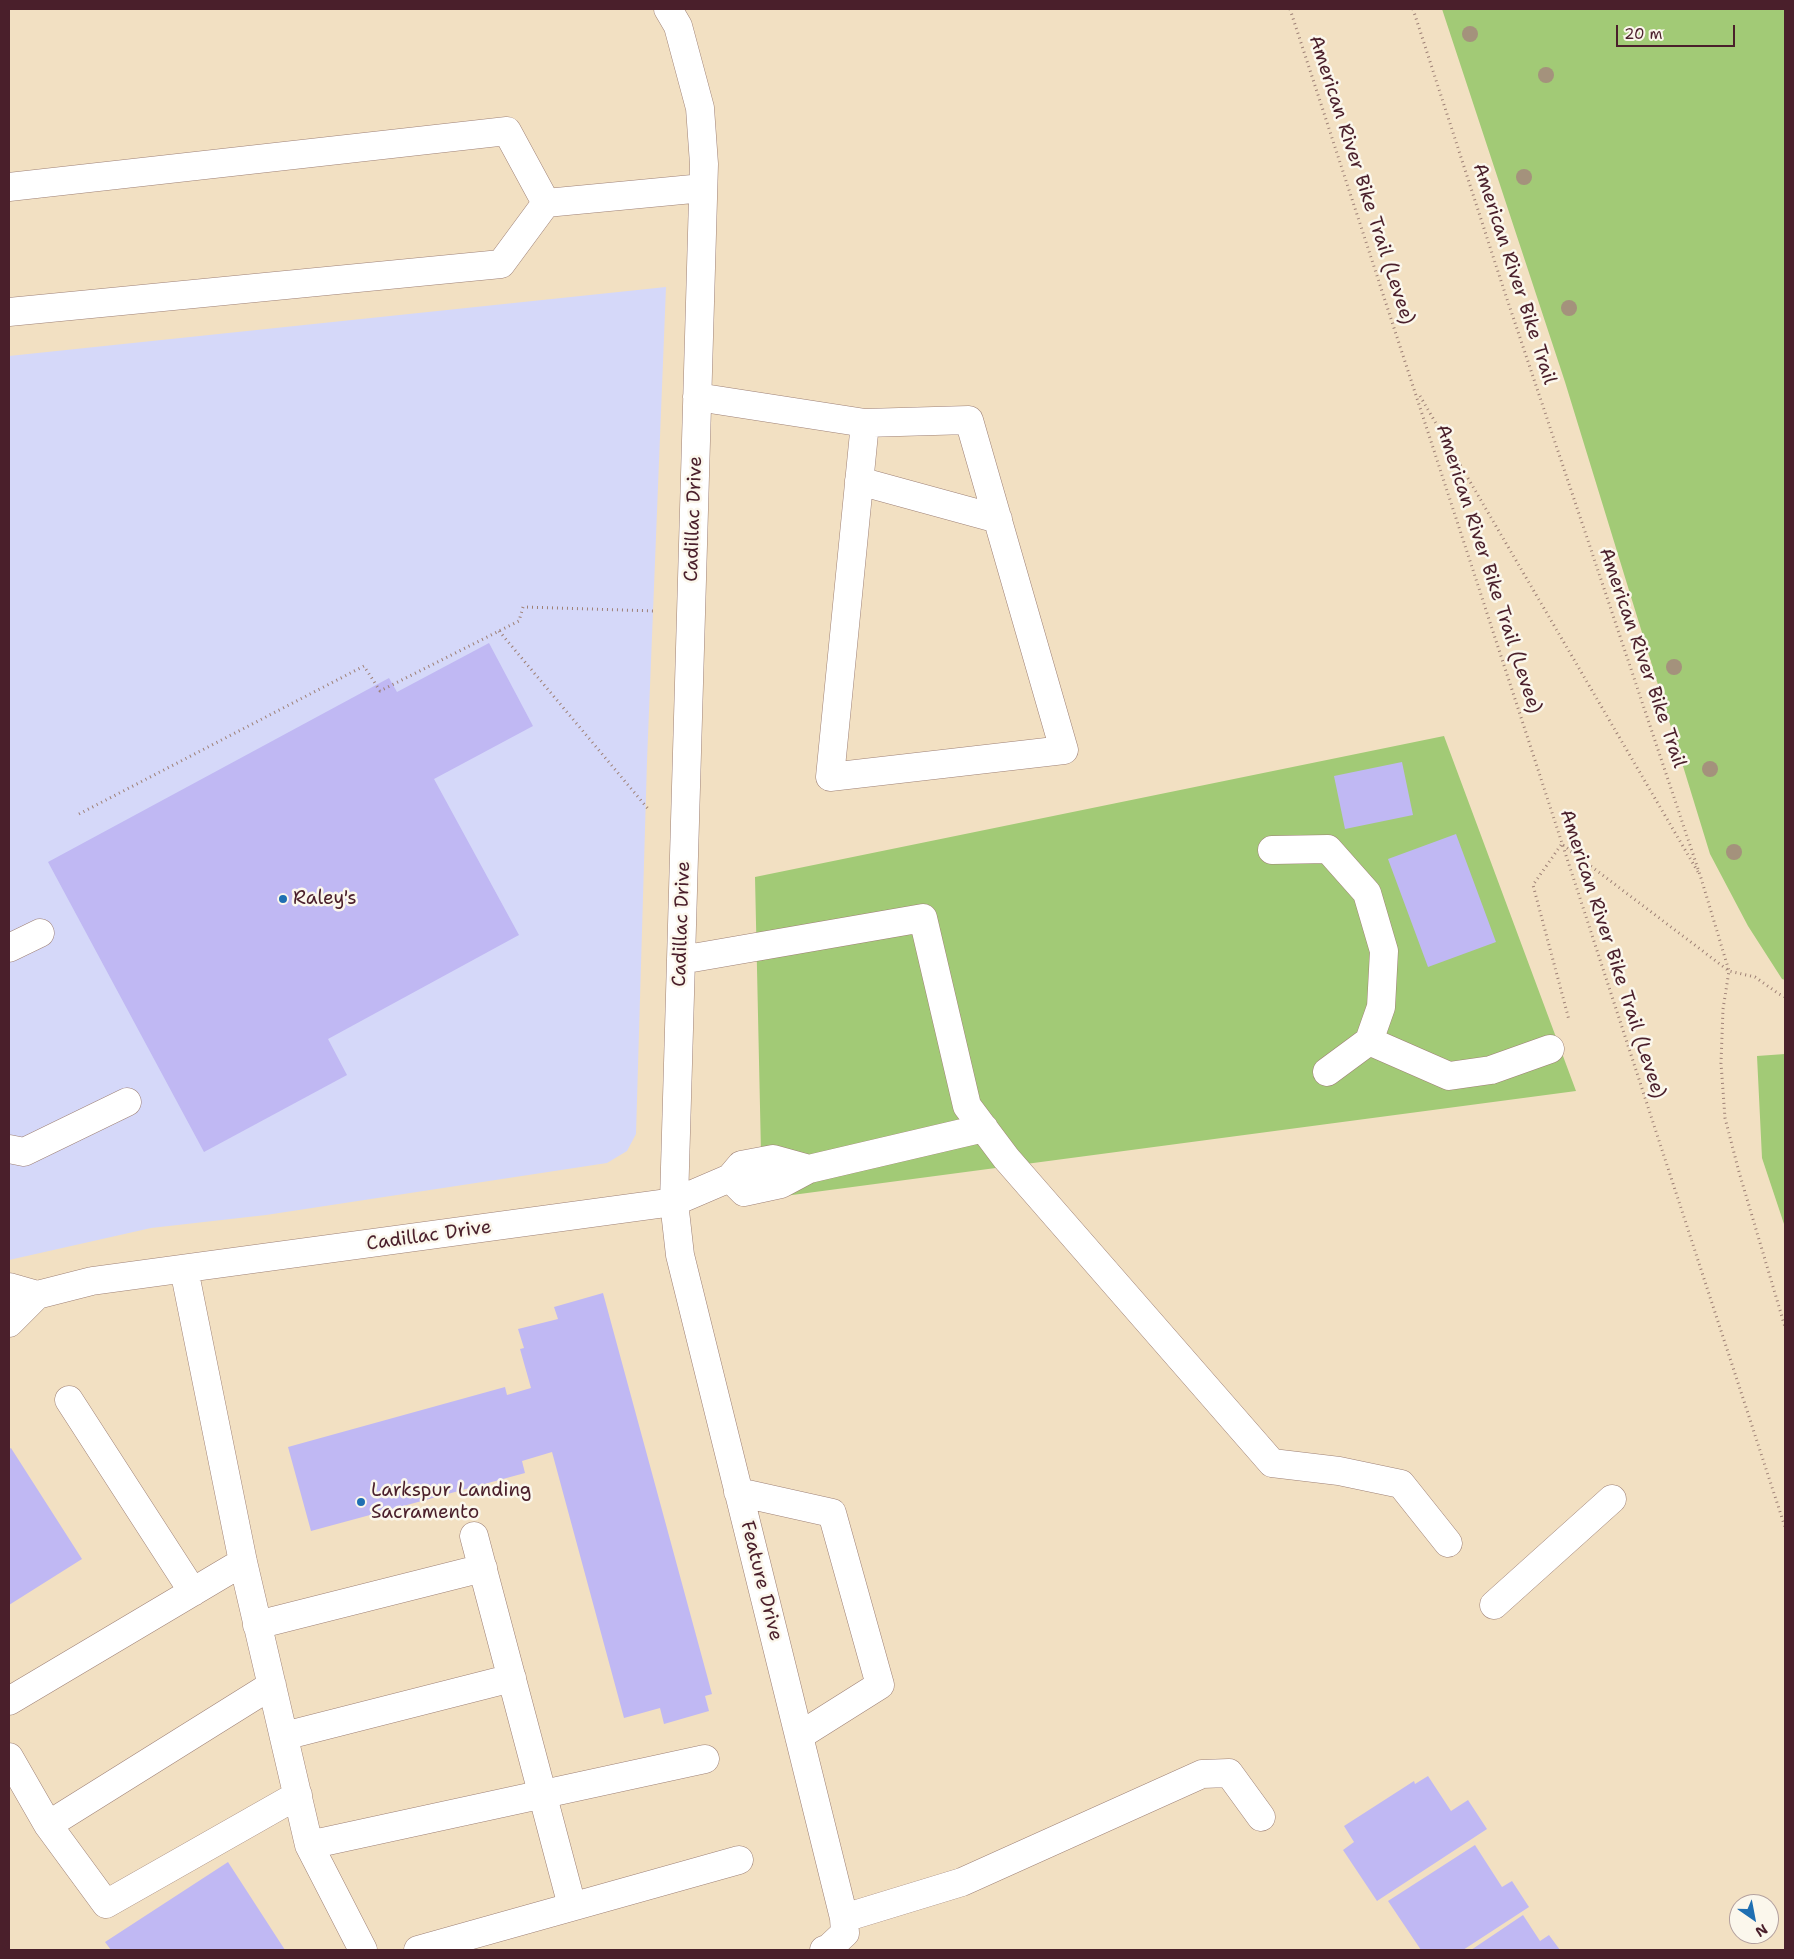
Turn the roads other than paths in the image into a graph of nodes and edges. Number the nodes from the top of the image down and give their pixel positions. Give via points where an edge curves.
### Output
1 (668, 9) edge
2 (9, 187) edge
3 (703, 188) junction
4 (546, 202) junction
5 (9, 312) edge
6 (697, 397) junction
7 (865, 423) junction
8 (859, 481) junction
9 (998, 519) junction
10 (1272, 850) dead end
11 (40, 933) dead end
12 (9, 948) edge
13 (681, 960) junction
14 (1369, 1041) junction
15 (1550, 1049) road end
16 (1327, 1072) dead end
17 (126, 1102) dead end
18 (984, 1128) junction
19 (9, 1148) edge
20 (674, 1202) junction
21 (184, 1269) junction
22 (9, 1288) edge
23 (37, 1295) junction
24 (9, 1323) edge
25 (70, 1400) dead end
26 (738, 1492) junction
27 (1612, 1498) dead end
28 (474, 1536) dead end
29 (1448, 1543) dead end
30 (242, 1562) junction
31 (483, 1568) junction
32 (193, 1592) junction
33 (1494, 1605) dead end
34 (257, 1625) junction
35 (512, 1678) junction
36 (272, 1686) junction
37 (9, 1702) edge
38 (284, 1736) junction
39 (799, 1736) junction
40 (9, 1756) edge
41 (705, 1759) dead end
42 (543, 1794) junction
43 (298, 1795) junction
44 (1261, 1817) dead end
45 (48, 1825) junction
46 (310, 1845) junction
47 (739, 1860) dead end
48 (572, 1906) junction
49 (844, 1918) junction
50 (363, 1950) edge
51 (418, 1950) edge
52 (824, 1950) edge

1 - 3 street, Cadillac Drive via 678,26 700,108
2 - 4 street via 507,131
3 - 4 street
3 - 6 street, Cadillac Drive
4 - 5 street via 501,264
6 - 7 street
6 - 13 street, Cadillac Drive
7 - 8 street
7 - 9 street via 969,420
8 - 9 street
8 - 9 street via 830,777 1064,750
10 - 14 street via 1328,850 1367,893 1384,951 1381,1007
11 - 12 street
13 - 18 street via 923,918 967,1106
13 - 20 street, Cadillac Drive
14 - 15 street via 1449,1076 1491,1070
14 - 16 street
17 - 19 street via 24,1152
18 - 20 street via 809,1169 774,1159 741,1165 730,1178
18 - 29 street via 1006,1158 1272,1463 1338,1471 1401,1484
20 - 21 street, Cadillac Drive
20 - 26 street, Feature Drive via 680,1255
21 - 23 street, Cadillac Drive via 92,1281
21 - 30 street
22 - 23 street, Cadillac Drive
23 - 24 street
25 - 32 street
26 - 39 street, Feature Drive
26 - 39 street via 832,1513 880,1685
27 - 33 street
28 - 31 street
30 - 32 street
30 - 34 street
31 - 34 street
31 - 35 street
32 - 37 street
34 - 36 street
35 - 38 street
35 - 42 street
36 - 38 street
36 - 45 street
38 - 43 street
39 - 49 street, Feature Drive
40 - 45 street
41 - 42 street
42 - 46 street
42 - 48 street
43 - 45 street via 106,1904
43 - 46 street
44 - 49 street via 1229,1774 1202,1774 962,1882
46 - 50 street
47 - 48 street
48 - 51 street
49 - 52 street, Feature Drive via 845,1933

